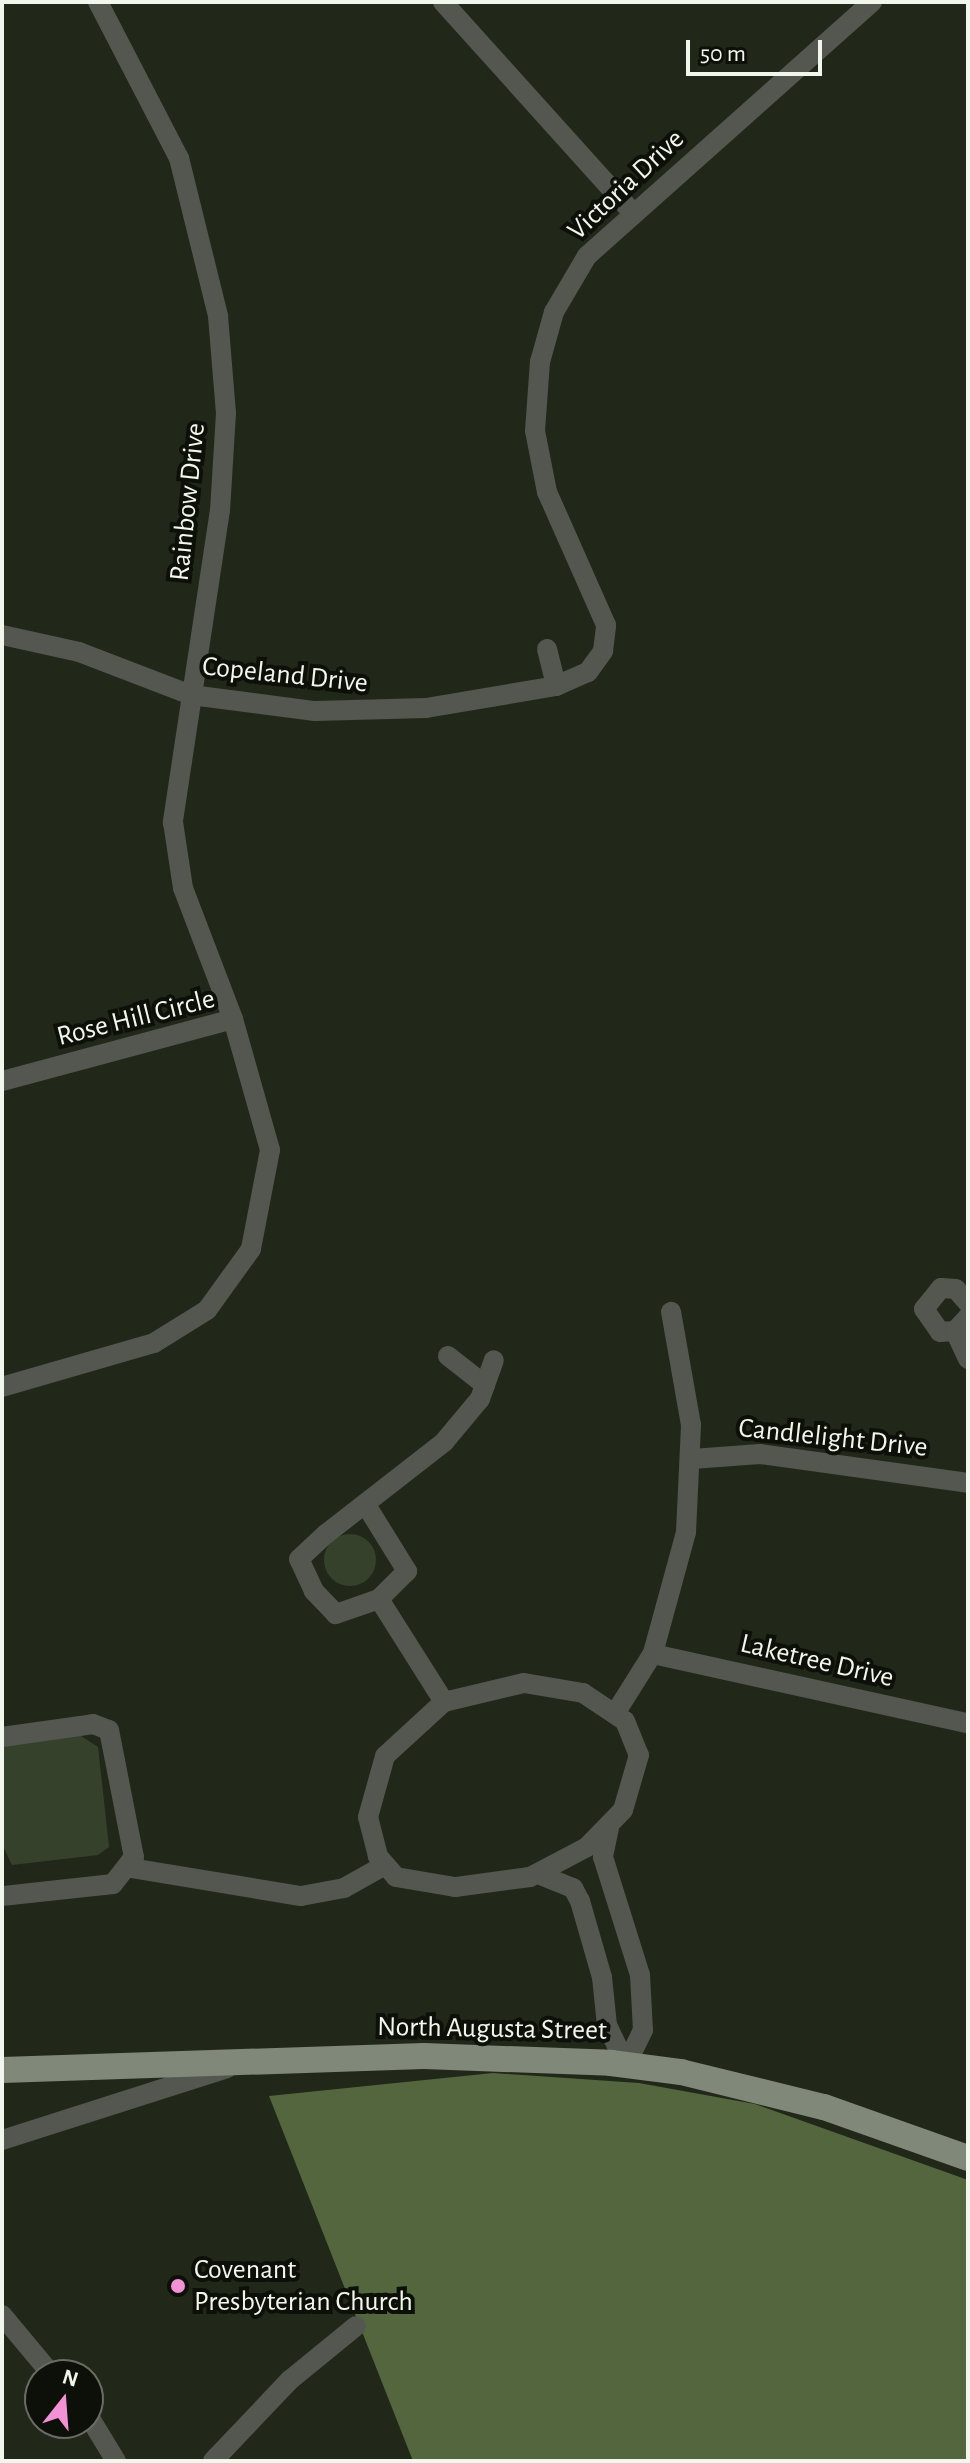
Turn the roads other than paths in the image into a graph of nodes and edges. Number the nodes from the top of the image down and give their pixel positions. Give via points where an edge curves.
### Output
1 (98, 2) edge
2 (443, 2) edge
3 (872, 2) edge
4 (634, 214) junction
5 (2, 635) edge
6 (547, 649) dead end
7 (556, 686) junction
8 (191, 695) junction
9 (475, 700) joint
10 (233, 1019) junction
11 (2, 1081) edge
12 (968, 1303) edge
13 (671, 1312) dead end
14 (962, 1324) edge
15 (448, 1356) dead end
16 (968, 1359) edge
17 (494, 1360) dead end
18 (485, 1385) junction
19 (2, 1387) edge
20 (692, 1459) junction
21 (968, 1483) edge
22 (366, 1505) junction
23 (379, 1599) junction
24 (653, 1654) junction
25 (444, 1702) junction
26 (616, 1712) junction
27 (968, 1723) edge
28 (2, 1737) edge
29 (609, 1828) junction
30 (385, 1865) junction
31 (131, 1868) junction
32 (538, 1874) junction
33 (2, 1896) edge
34 (245, 2062) junction
35 (626, 2065) junction
36 (2, 2070) edge
37 (2, 2140) edge
38 (968, 2158) edge
39 (2, 2315) edge
40 (356, 2326) dead end
41 (39, 2359) edge
42 (103, 2439) edge
43 (116, 2461) edge
44 (213, 2461) edge

1 - 8 street, Rainbow Drive via 179,158 218,316 223,472
2 - 4 street
3 - 4 street, Victoria Drive
4 - 7 street, Victoria Drive via 569,283 540,362 540,468 607,628 594,666
5 - 8 street, Copeland Drive via 79,652
6 - 7 street
7 - 9 street, Victoria Drive
8 - 9 street, Copeland Drive via 362,713
8 - 10 street, Rainbow Drive via 174,846
10 - 11 street, Rose Hill Circle
10 - 19 street, Rose Hill Circle via 270,1150 265,1202 241,1268 207,1310 170,1336
12 - 14 street via 949,1287 925,1302 928,1323
13 - 20 street
14 - 16 street
15 - 18 street
17 - 18 street
18 - 22 street via 444,1442
20 - 21 street, Candlelight Drive via 760,1454
20 - 24 street via 683,1551
22 - 23 street via 407,1563 401,1581
22 - 23 street via 297,1563 331,1613
23 - 25 street
24 - 26 street
24 - 27 street, Laketree Drive
25 - 26 street via 497,1685 540,1684 583,1693
25 - 30 street via 396,1742 374,1776 369,1829
26 - 29 street via 636,1742 638,1768
28 - 31 street via 93,1724 109,1730
29 - 32 street
29 - 35 street via 603,1857 640,1975 643,2030
30 - 31 street via 344,1888 301,1896
30 - 32 street via 403,1881 436,1887
31 - 33 street via 113,1884
32 - 35 street via 573,1888 580,1901 607,2025
34 - 35 main road, North Augusta Street via 493,2056
34 - 36 main road, North Augusta Street
34 - 37 street
35 - 38 main road, North Augusta Street via 824,2107
39 - 41 street
40 - 44 street via 290,2380
42 - 43 street

